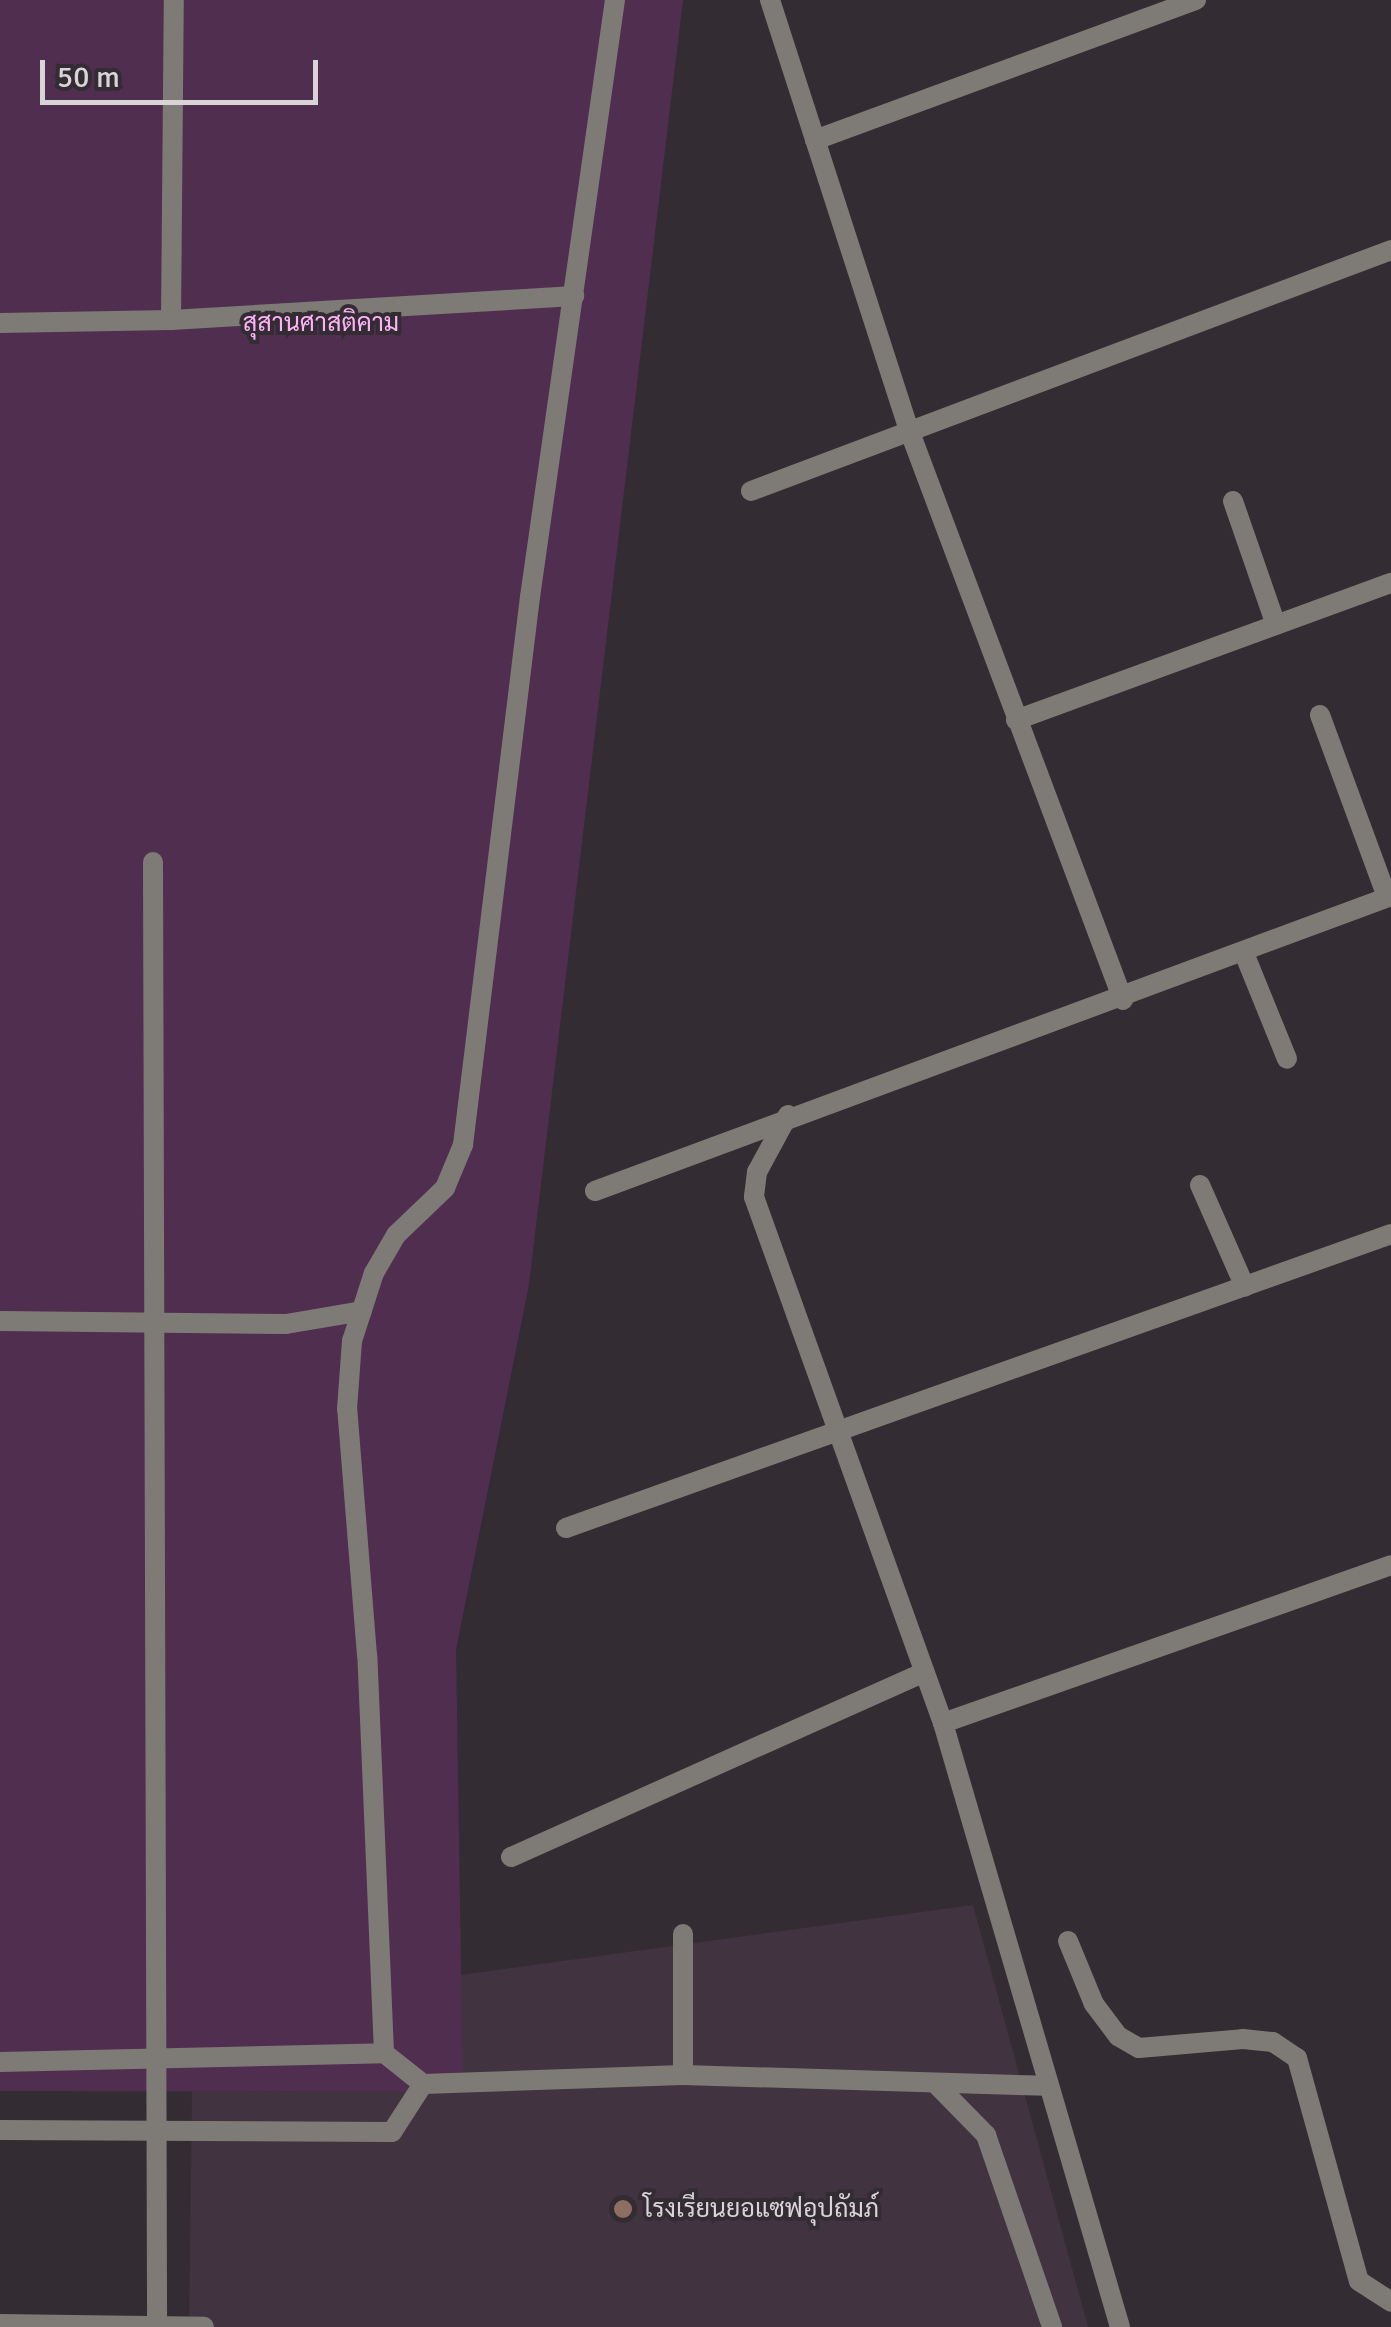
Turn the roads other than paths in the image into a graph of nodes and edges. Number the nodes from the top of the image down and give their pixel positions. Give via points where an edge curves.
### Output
1 (174, 0) edge
2 (616, 0) edge
3 (770, 0) edge
4 (1196, 0) edge
5 (815, 140) junction
6 (1391, 250) edge
7 (574, 296) junction
8 (171, 320) junction
9 (0, 323) edge
10 (908, 427) junction
11 (751, 491) dead end
12 (1233, 501) dead end
13 (1391, 583) edge
14 (1276, 625) junction
15 (1320, 715) dead end
16 (1016, 720) junction
17 (154, 862) dead end
18 (1389, 897) edge
19 (1244, 952) junction
20 (1123, 1000) junction
21 (1287, 1059) dead end
22 (788, 1116) junction
23 (1200, 1185) dead end
24 (595, 1191) dead end
25 (1391, 1234) edge
26 (1245, 1288) junction
27 (362, 1311) junction
28 (0, 1321) edge
29 (158, 1321) junction
30 (844, 1434) junction
31 (566, 1528) dead end
32 (1391, 1565) edge
33 (926, 1672) junction
34 (943, 1723) junction
35 (511, 1857) dead end
36 (682, 1934) dead end
37 (1068, 1941) dead end
38 (384, 2052) junction
39 (0, 2062) edge
40 (154, 2062) junction
41 (682, 2075) junction
42 (424, 2084) junction
43 (938, 2086) junction
44 (1047, 2086) junction
45 (0, 2130) edge
46 (158, 2130) junction
47 (1391, 2302) edge
48 (0, 2324) edge
49 (156, 2326) edge
50 (204, 2327) edge
51 (1052, 2327) edge
52 (1120, 2327) edge

1 - 8 street
2 - 7 street
3 - 5 street
4 - 5 street
5 - 10 street
6 - 10 street
7 - 8 street
7 - 27 street via 463,1145 445,1188 396,1235
8 - 9 street
10 - 11 street
10 - 16 street
12 - 14 street
13 - 14 street
14 - 16 street
15 - 18 street
16 - 20 street
17 - 29 street
18 - 19 street
19 - 20 street
19 - 21 street
20 - 22 street
22 - 24 street
22 - 30 street via 757,1172 754,1198
23 - 26 street
25 - 26 street
26 - 30 street
27 - 29 street via 286,1324
27 - 38 street via 352,1341 348,1409 367,1655
28 - 29 street
29 - 40 street
30 - 31 street
30 - 33 street
32 - 34 street
33 - 34 street
33 - 35 street
34 - 44 street
36 - 41 street
37 - 47 street via 1094,2004 1118,2036 1139,2048 1243,2039 1273,2042 1296,2058 1359,2281
38 - 40 street
38 - 42 street
39 - 40 street
40 - 46 street
41 - 42 street
41 - 43 street
42 - 46 street via 392,2132
43 - 44 street
43 - 51 street via 986,2134
44 - 52 street
45 - 46 street
46 - 49 street
48 - 49 street
49 - 50 street

